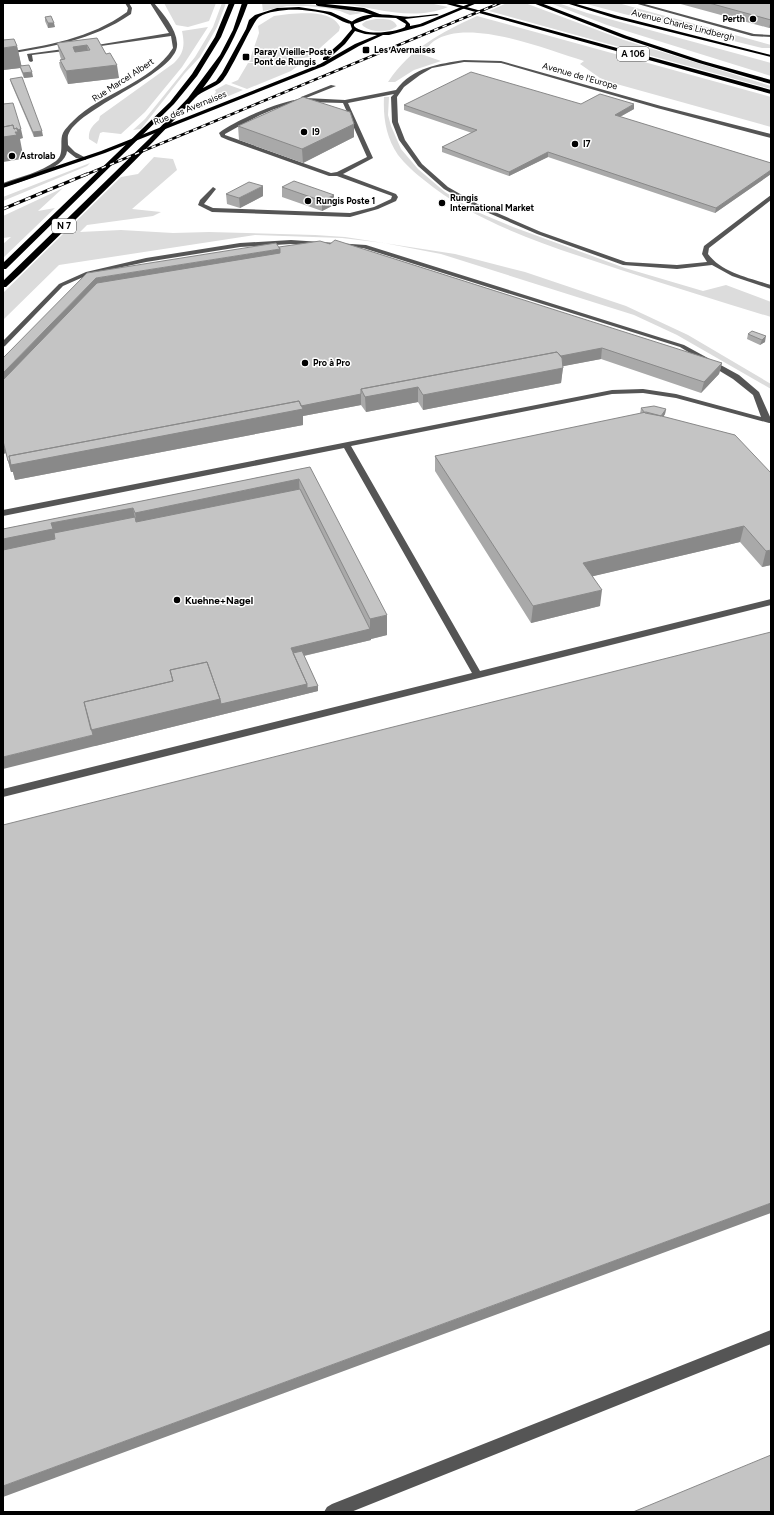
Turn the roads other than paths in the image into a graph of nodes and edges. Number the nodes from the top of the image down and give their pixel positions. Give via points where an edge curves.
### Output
1 (127, 3) edge
2 (152, 3) edge
3 (232, 3) edge
4 (245, 3) edge
5 (311, 3) edge
6 (446, 3) edge
7 (475, 3) edge
8 (536, 3) edge
9 (568, 3) edge
10 (636, 3) edge
11 (452, 12) junction
12 (379, 15) junction
13 (401, 18) junction
14 (353, 26) junction
15 (407, 28) junction
16 (172, 34) junction
17 (381, 35) junction
18 (771, 36) edge
19 (75, 48) edge
20 (83, 48) edge
21 (20, 51) junction
22 (3, 54) edge
23 (29, 54) junction
24 (771, 56) edge
25 (31, 61) dead end
26 (302, 73) junction
27 (771, 82) edge
28 (333, 86) dead end
29 (399, 91) junction
30 (771, 92) edge
31 (193, 97) junction
32 (296, 101) junction
33 (345, 102) junction
34 (771, 136) edge
35 (64, 144) junction
36 (84, 160) junction
37 (338, 174) junction
38 (3, 186) edge
39 (213, 189) dead end
40 (10, 191) dead end
41 (771, 198) edge
42 (712, 263) junction
43 (3, 266) edge
44 (3, 285) edge
45 (771, 287) edge
46 (3, 345) edge
47 (769, 421) edge
48 (346, 445) junction
49 (3, 513) edge
50 (771, 602) edge
51 (478, 674) junction
52 (3, 793) edge
53 (771, 1337) edge
54 (332, 1512) edge

1 - 21 street via 129,13 117,23 95,33
2 - 16 street
3 - 43 highway, N 7 via 218,37 195,75 172,103
4 - 31 highway, N 7 via 227,48
5 - 12 highway via 364,10
6 - 30 highway, A 106
7 - 11 main road
8 - 27 highway, A 106 via 693,60
9 - 24 main road, Avenue Charles Lindbergh
10 - 18 street via 754,35
11 - 13 main road
11 - 15 main road
12 - 13 main road
12 - 14 main road via 362,17
13 - 15 main road via 408,24
14 - 17 main road via 365,33
14 - 26 main road, Rue des Avernaises via 343,43 326,58
14 - 31 highway via 329,13 299,9 277,10 257,16 252,20 225,74 218,82
15 - 17 main road via 397,33
16 - 20 street
16 - 35 street, Rue Marcel Albert via 175,48 166,61 78,119 67,128
17 - 26 main road, Rue des Avernaises
19 - 23 street
21 - 22 street
21 - 23 street
23 - 25 street
26 - 36 main road, Rue des Avernaises
28 - 32 street
29 - 33 street
29 - 34 street, Avenue de l'Europe via 402,86 431,67 464,61 501,62
29 - 42 street, Avenue de l'Europe via 394,98 395,122 402,140 420,165 446,188 479,207 539,233 625,264 677,267
31 - 44 highway, N 7 via 136,157
32 - 33 street
32 - 37 street via 280,105 231,127 222,132 223,136 331,175
33 - 37 street via 357,123 361,140 370,158
35 - 36 street via 68,150
35 - 38 street, Rue Marcel Albert via 64,154 60,161
36 - 38 main road, Rue des Avernaises
36 - 40 main road, Rue des Avernaises
37 - 39 street via 394,195 394,200 350,215 212,210 201,205
41 - 42 street via 706,247 705,254
42 - 45 street via 730,273
46 - 47 street via 61,285 88,273 146,260 240,245 291,242 364,246 682,346 741,381 756,394
47 - 48 street via 676,396 643,391 612,392
48 - 49 street
48 - 51 street
50 - 51 street
51 - 52 street
53 - 54 street

